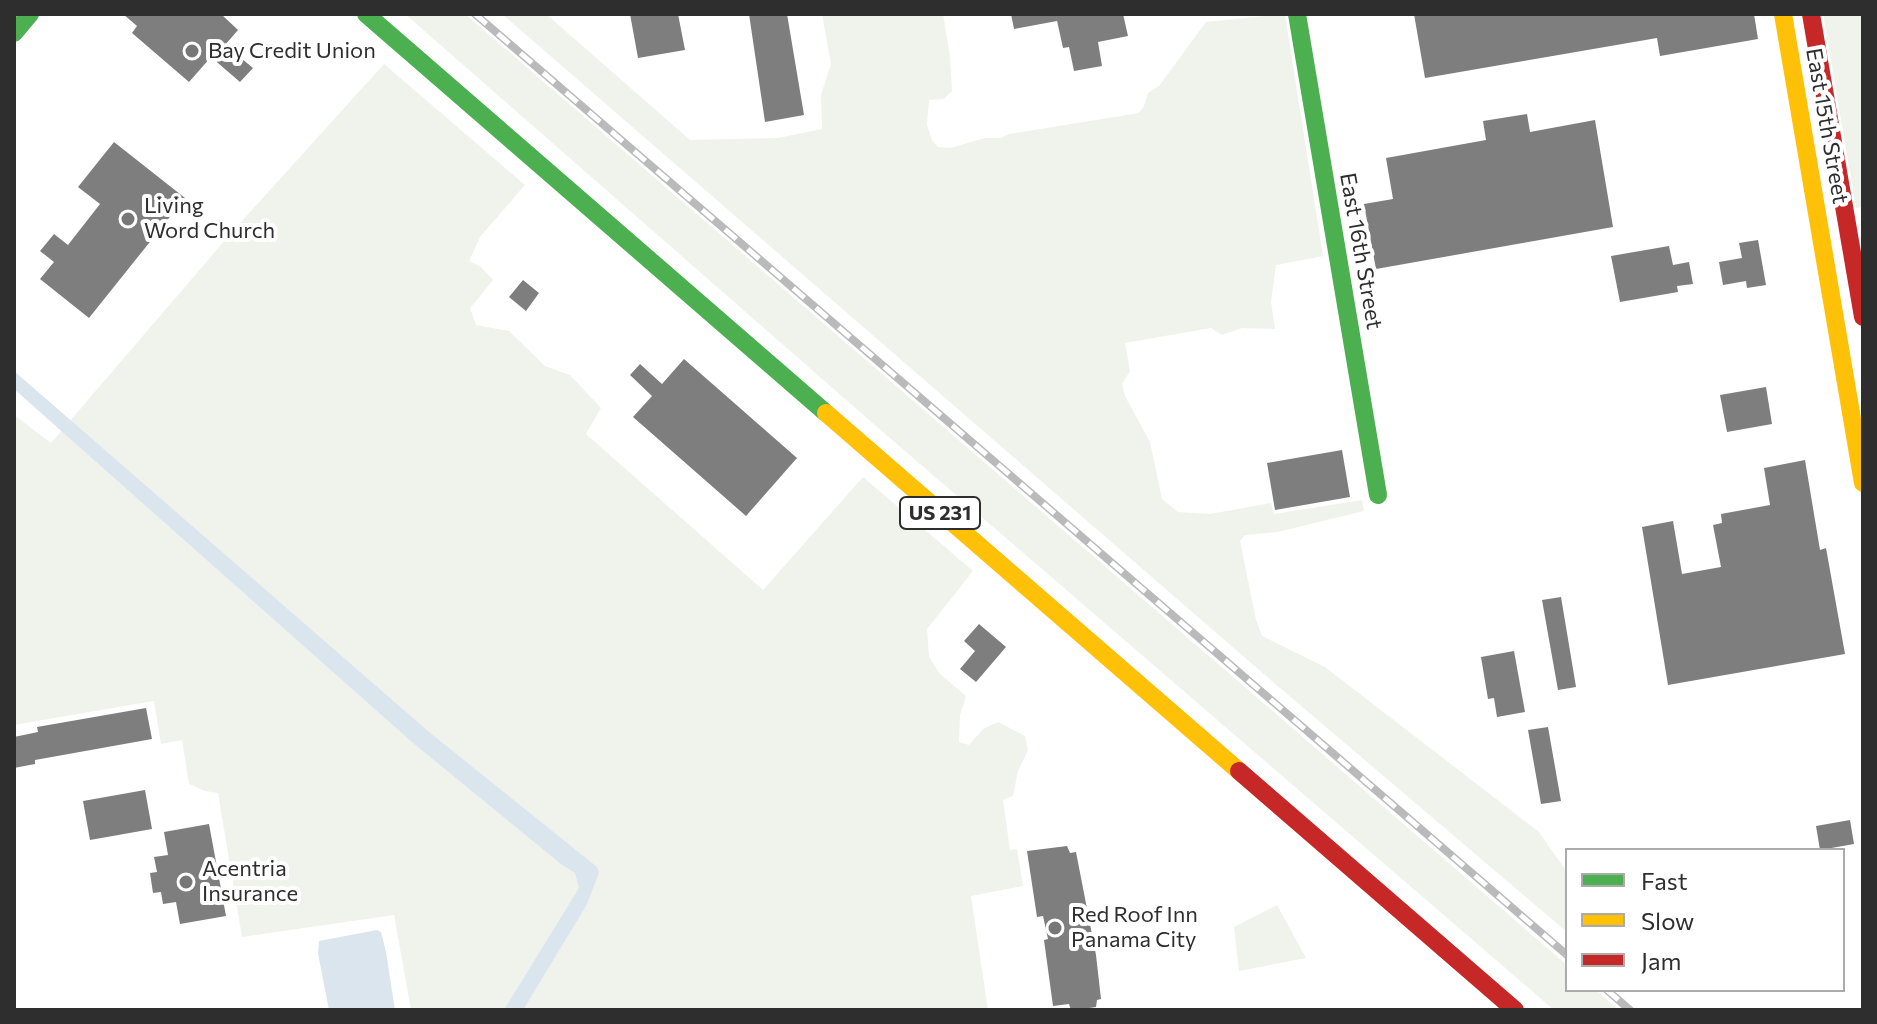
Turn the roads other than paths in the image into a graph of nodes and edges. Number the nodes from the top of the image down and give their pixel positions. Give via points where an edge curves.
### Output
1 (30, 14) edge
2 (366, 14) edge
3 (1297, 14) edge
4 (1783, 14) edge
5 (1811, 14) edge
6 (14, 33) edge
7 (1818, 56) junction
8 (1791, 60) junction
9 (1848, 228) junction
10 (1821, 233) junction
11 (1863, 317) edge
12 (1858, 426) edge
13 (1863, 483) edge
14 (1378, 495) dead end
15 (1515, 1010) edge

1 - 6 main road
2 - 15 main road, US 231
3 - 14 main road, East 16th Street
4 - 8 main road, East 15th Street
5 - 7 main road, East 15th Street
7 - 8 main road
7 - 9 main road, East 15th Street
8 - 10 main road, East 15th Street
9 - 10 main road
9 - 11 main road, East 15th Street
10 - 12 main road, East 15th Street
12 - 13 main road, East 15th Street

